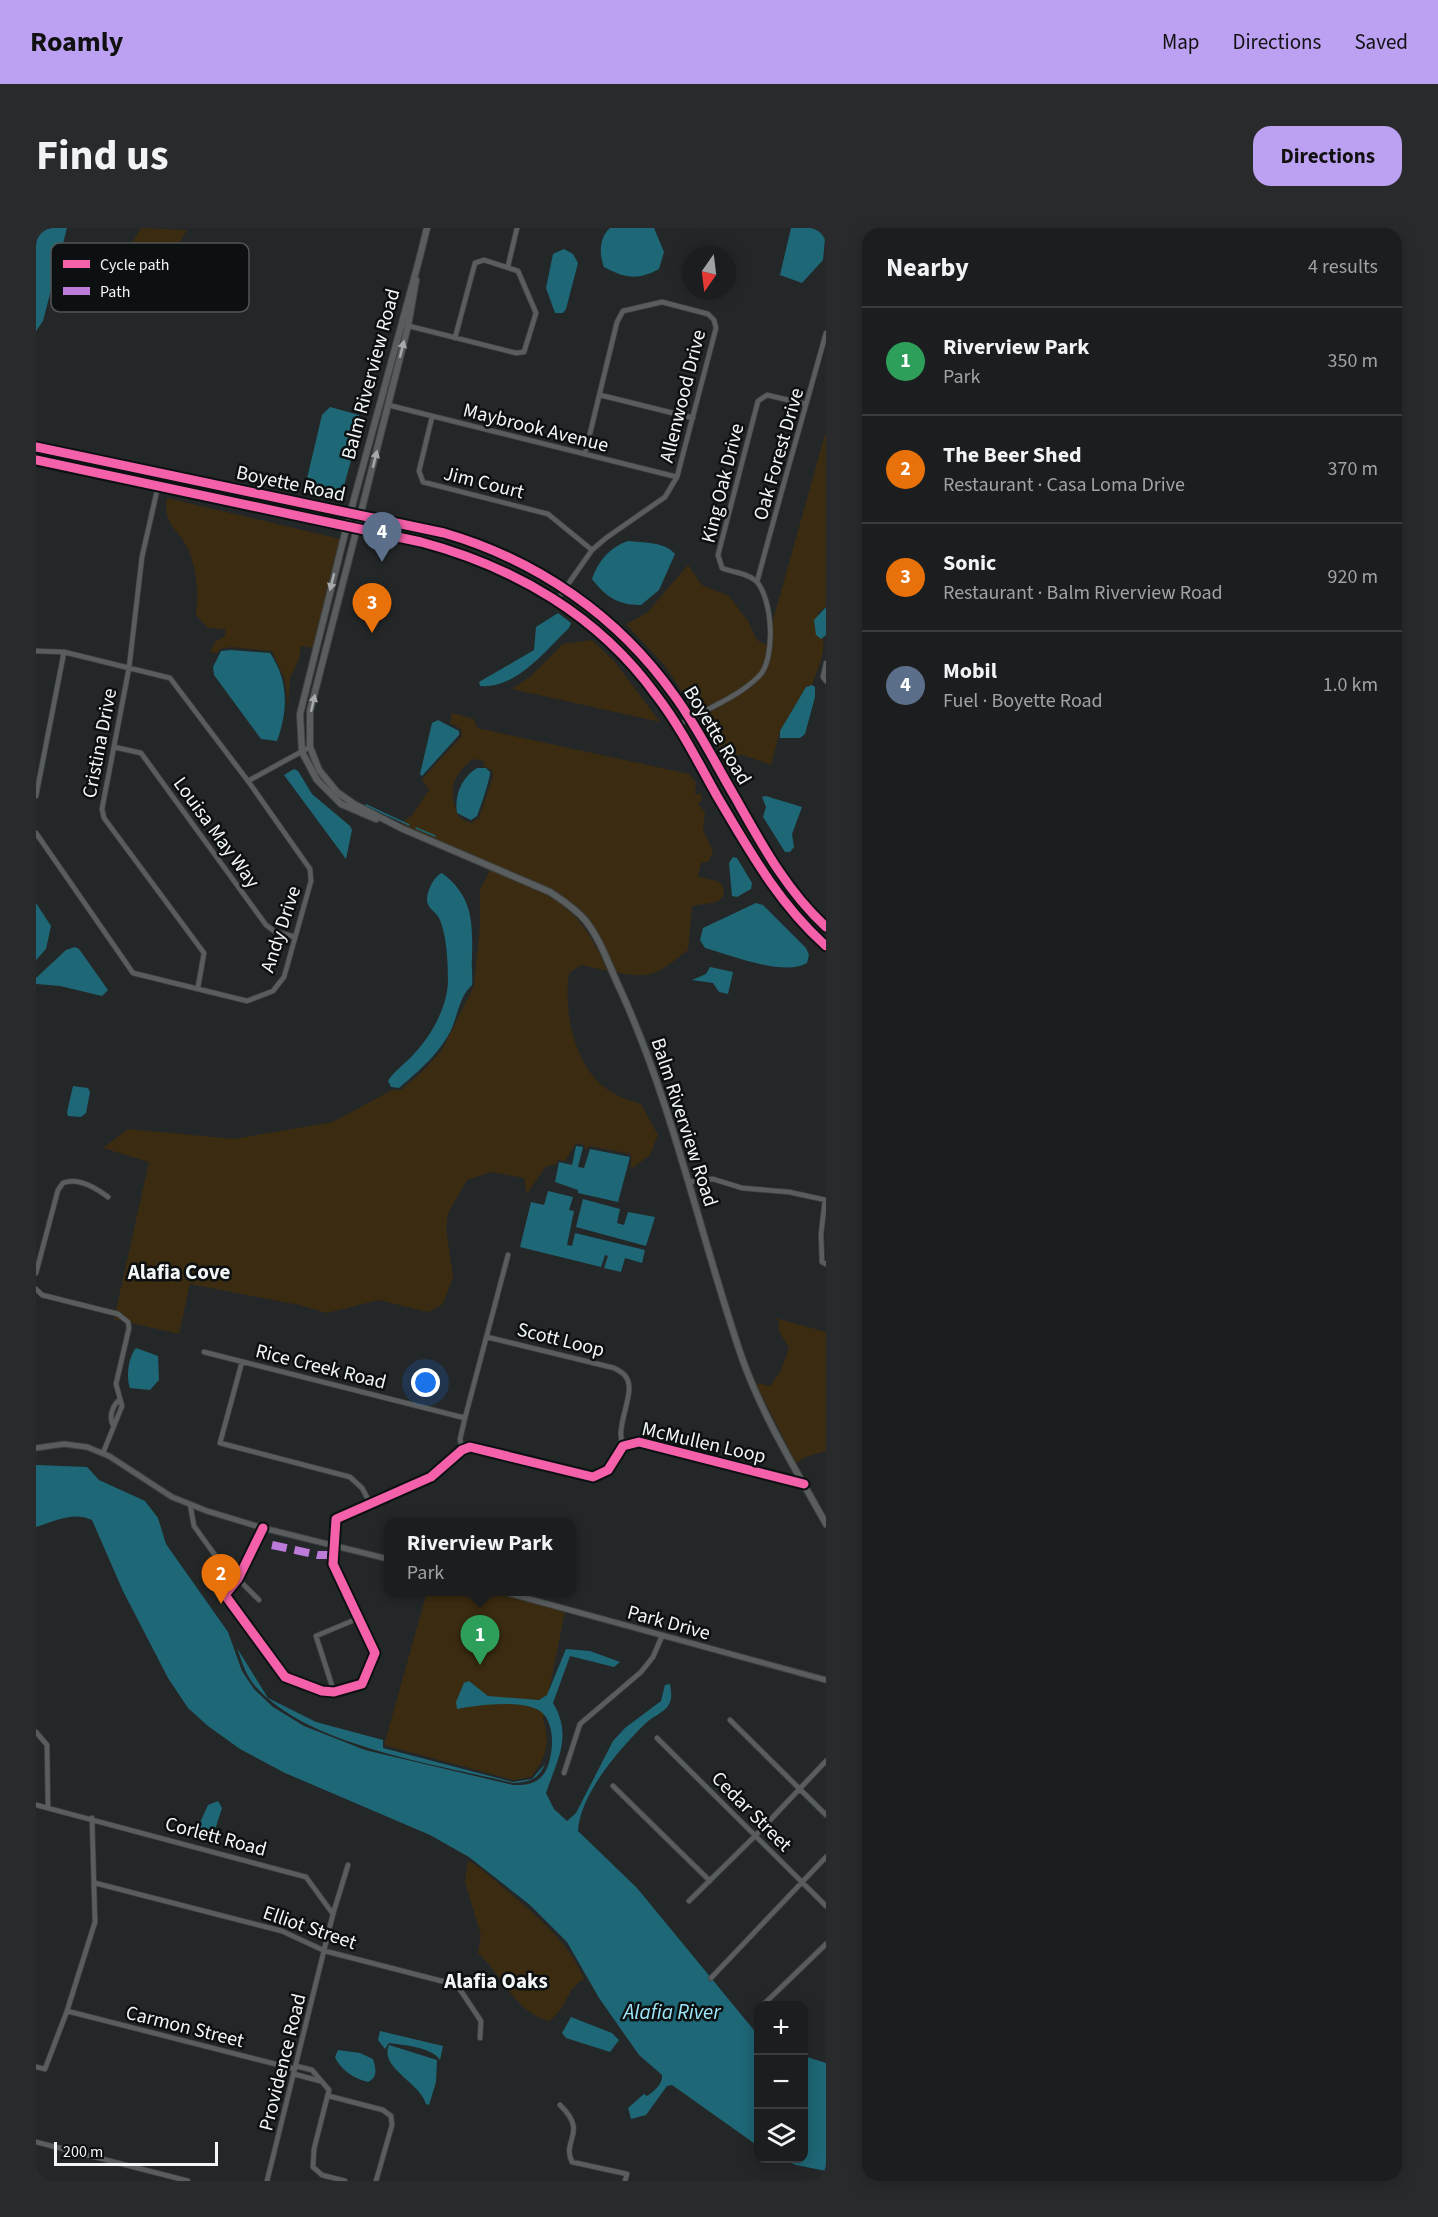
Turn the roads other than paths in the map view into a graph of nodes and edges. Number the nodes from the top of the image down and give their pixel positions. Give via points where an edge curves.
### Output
1 (427, 228) edge
2 (517, 228) edge
3 (419, 261) junction
4 (508, 266) junction
5 (400, 324) junction
6 (408, 326) junction
7 (826, 333) edge
8 (455, 338) junction
9 (600, 395) junction
10 (805, 404) junction
11 (388, 405) junction
12 (432, 417) junction
13 (693, 418) junction
14 (36, 447) edge
15 (52, 450) junction
16 (36, 453) edge
17 (585, 454) junction
18 (36, 460) edge
19 (161, 473) junction
20 (677, 477) junction
21 (158, 486) junction
22 (350, 514) junction
23 (360, 516) junction
24 (346, 525) junction
25 (357, 528) junction
26 (592, 550) junction
27 (757, 582) junction
28 (565, 588) junction
29 (557, 600) junction
30 (36, 651) edge
31 (64, 652) junction
32 (826, 663) edge
33 (129, 668) junction
34 (826, 681) edge
35 (690, 719) junction
36 (677, 726) junction
37 (114, 747) junction
38 (310, 747) junction
39 (302, 752) junction
40 (248, 781) junction
41 (36, 796) edge
42 (403, 829) junction
43 (36, 833) edge
44 (826, 927) edge
45 (295, 937) junction
46 (826, 946) edge
47 (198, 987) junction
48 (688, 1182) junction
49 (108, 1197) dead end
50 (826, 1199) edge
51 (824, 1235) edge
52 (508, 1255) dead end
53 (826, 1264) edge
54 (36, 1273) edge
55 (36, 1289) edge
56 (487, 1336) junction
57 (204, 1352) dead end
58 (242, 1362) junction
59 (118, 1401) junction
60 (112, 1413) junction
61 (120, 1414) junction
62 (465, 1418) junction
63 (113, 1425) junction
64 (623, 1446) junction
65 (36, 1448) edge
66 (462, 1450) junction
67 (103, 1452) junction
68 (804, 1484) junction
69 (370, 1503) junction
70 (190, 1504) junction
71 (826, 1524) edge
72 (263, 1528) junction
73 (334, 1545) junction
74 (384, 1558) edge
75 (237, 1581) junction
76 (518, 1596) edge
77 (259, 1600) dead end
78 (359, 1618) junction
79 (662, 1636) junction
80 (826, 1680) edge
81 (334, 1692) junction
82 (730, 1720) dead end
83 (36, 1732) edge
84 (657, 1738) dead end
85 (826, 1761) edge
86 (564, 1773) dead end
87 (613, 1786) dead end
88 (801, 1789) junction
89 (36, 1804) edge
90 (48, 1807) junction
91 (826, 1815) edge
92 (92, 1818) junction
93 (755, 1836) junction
94 (826, 1857) edge
95 (348, 1865) dead end
96 (710, 1881) junction
97 (802, 1881) junction
98 (95, 1883) junction
99 (689, 1901) dead end
100 (826, 1906) edge
101 (333, 1914) junction
102 (826, 1944) edge
103 (326, 1950) junction
104 (711, 1978) dead end
105 (767, 2001) edge
106 (67, 2011) junction
107 (480, 2038) dead end
108 (36, 2067) edge
109 (295, 2070) junction
110 (329, 2096) junction
111 (560, 2105) dead end
112 (36, 2142) edge
113 (188, 2181) edge
114 (267, 2181) edge
115 (345, 2181) edge
116 (376, 2181) edge
117 (625, 2181) edge

1 - 3 main road, Balm Riverview Road
2 - 4 street
3 - 5 main road, Balm Riverview Road
3 - 6 main road, Balm Riverview Road
4 - 8 street via 484,260 473,265
4 - 8 street via 518,271 536,310 527,350 516,353
5 - 6 street
5 - 22 main road, Balm Riverview Road
6 - 8 street
11 -> 6 main road, Balm Riverview Road
7 - 10 street, Oak Forest Drive
9 - 13 street
9 - 13 street, Allenwood Drive via 623,311 662,302 708,314 714,320 716,328
9 - 17 street, Allenwood Drive
10 - 27 street, Oak Forest Drive
10 - 27 street, King Oak Drive via 767,394 758,401 718,561 722,568
11 - 12 street, Maybrook Avenue
23 -> 11 main road, Balm Riverview Road
12 - 17 street, Maybrook Avenue
12 - 26 street, Jim Court via 419,471 423,482 548,514
13 - 20 street, Allenwood Drive
14 - 15 main road, Boyette Road
15 - 16 main road via 47,455
15 - 19 main road, Boyette Road
17 - 20 street, Maybrook Avenue
18 - 21 main road, Boyette Road
19 - 21 street, Cristina Drive
19 - 22 main road, Boyette Road
20 - 26 street, Allenwood Drive via 665,497
21 - 24 main road, Boyette Road
21 - 33 street, Cristina Drive via 142,557
22 - 23 main road, Boyette Road
22 - 24 main road, Balm Riverview Road
23 - 25 street, Balm Riverview Road
23 - 28 main road, Boyette Road via 444,533 484,546
24 - 25 main road, Boyette Road
24 -> 39 main road, Balm Riverview Road via 301,708
25 - 29 main road, Boyette Road via 480,560
38 -> 25 main road, Balm Riverview Road via 310,711
26 - 28 street, Allenwood Drive
27 - 35 street via 769,611 767,666 754,681
28 - 29 street, Allenwood Drive
28 - 35 main road, Boyette Road via 637,649
29 - 36 main road, Boyette Road via 620,652
30 - 31 street, Andy Drive
31 - 33 street, Andy Drive
31 - 41 street
32 - 34 street
33 - 37 street, Cristina Drive
33 - 40 street, Andy Drive via 170,678
35 - 36 street
35 - 44 main road, Boyette Road via 780,875
36 - 46 main road, Boyette Road via 768,880 791,912
37 - 45 street, Louisa May Way via 141,753 266,924 274,931
37 - 47 street, Cristina Drive via 102,809 104,818 204,953
38 - 39 street
38 - 42 main road, Balm Riverview Road via 319,770 337,792
39 - 40 street
39 - 42 main road, Balm Riverview Road via 320,785 341,804
40 - 45 street, Andy Drive via 310,869
42 - 48 main road, Balm Riverview Road via 556,896 585,921 605,956 654,1074
43 - 47 street, Andy Drive via 133,973
45 - 47 street, Andy Drive via 284,977 273,991 247,1000
48 - 50 street via 713,1179 742,1188
48 - 68 main road, Balm Riverview Road via 746,1369
49 - 54 street via 77,1181 63,1183
50 - 51 street
51 - 53 street via 821,1256
52 - 56 street, Scott Loop
55 - 59 street via 42,1295 118,1314 128,1322 116,1384
56 - 62 street, Scott Loop
56 - 64 street, Scott Loop via 614,1368 626,1377 629,1386 619,1437
57 - 58 street, Rice Creek Road
58 - 62 street, Rice Creek Road
58 - 69 street via 220,1443 350,1477
59 - 60 street
59 - 61 street via 122,1406
60 - 61 street
60 - 63 street
61 - 63 street
62 - 66 street, Scott Loop via 460,1439
63 - 67 street
64 - 66 street, McMullen Loop via 608,1470 592,1477 501,1453 470,1447
64 - 68 street, McMullen Loop via 639,1442
65 - 67 street via 74,1445
66 - 69 street via 431,1477
67 - 70 street via 172,1497
68 - 71 main road, Balm Riverview Road
69 - 73 street via 336,1519
70 - 72 street
70 - 75 street via 194,1526
72 - 73 street
72 - 75 street
73 - 74 street
73 - 78 street via 333,1564
75 - 77 street
75 - 81 street via 225,1595 285,1677 312,1689
76 - 79 street, Park Drive
78 - 81 street via 375,1653 370,1669 362,1684
78 - 81 street via 316,1636
79 - 80 street, Park Drive
79 - 86 street via 641,1672 580,1724
82 - 88 street
83 - 90 street via 47,1745
84 - 93 street, Cedar Street
85 - 88 street
87 - 96 street
88 - 91 street
88 - 93 street
89 - 90 street, Corlett Road
90 - 92 street, Corlett Road
92 - 98 street
92 - 101 street, Corlett Road via 306,1876
93 - 96 street
93 - 97 street, Cedar Street
94 - 97 street
95 - 101 street
96 - 99 street
97 - 100 street, Cedar Street
97 - 104 street
98 - 103 street, Elliot Street via 282,1931
98 - 106 street via 94,1922
101 - 103 street
102 - 105 street
103 - 107 street, Elliot Street via 457,1985 481,2021
103 - 109 street, Providence Road
106 - 108 street via 45,2069
106 - 109 street, Carmon Street
109 - 110 street, Carmon Street via 323,2082
109 - 114 street, Providence Road
110 - 115 street via 312,2163 319,2174
110 - 116 street via 383,2110 390,2116 392,2125
111 - 117 street via 573,2120 569,2156 572,2162 627,2174
112 - 113 street

